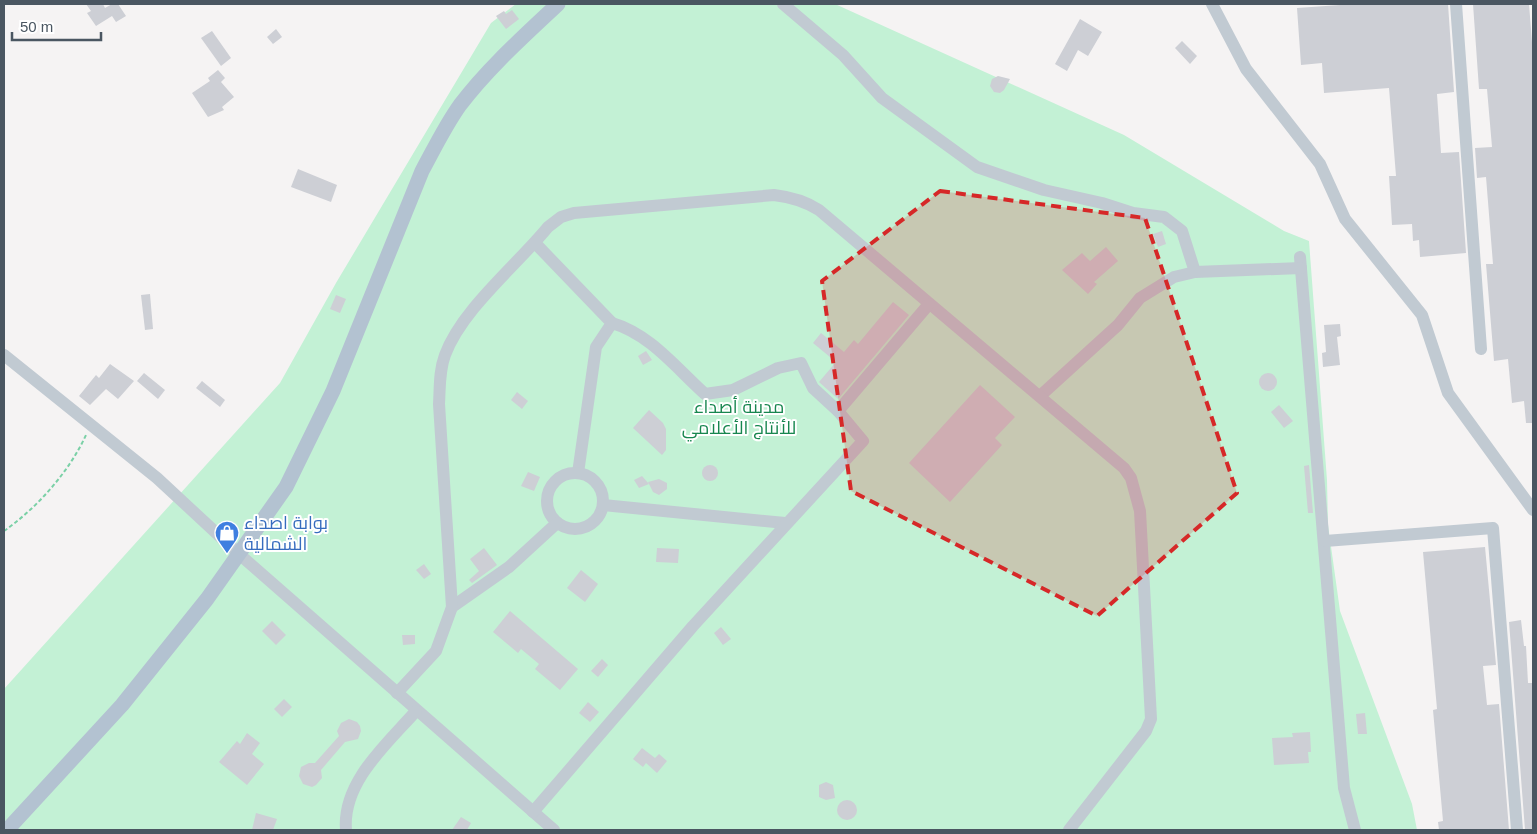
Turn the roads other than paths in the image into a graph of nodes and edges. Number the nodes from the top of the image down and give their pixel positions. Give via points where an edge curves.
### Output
1 (558, 4) edge
2 (783, 4) edge
3 (1212, 4) edge
4 (1456, 4) edge
5 (535, 243) junction
6 (1195, 272) junction
7 (928, 304) junction
8 (612, 323) junction
9 (1481, 349) dead end
10 (4, 355) edge
11 (1040, 396) junction
12 (838, 411) junction
13 (578, 473) junction
14 (603, 505) junction
15 (1533, 510) edge
16 (557, 523) junction
17 (785, 523) junction
18 (1325, 541) junction
19 (239, 554) junction
20 (452, 607) junction
21 (397, 693) junction
22 (416, 711) junction
23 (533, 812) junction
24 (7, 830) edge
25 (346, 830) edge
26 (554, 830) edge
27 (1069, 830) edge
28 (1355, 830) edge
29 (1517, 830) edge

1 - 19 main road via 489,71 460,106 440,138 422,171 333,391 291,479
2 - 6 street via 843,54 882,98 977,167 1044,190 1133,213 1164,216 1182,231
3 - 15 street via 1246,68 1320,164 1345,219 1422,314 1448,393
4 - 9 street
5 - 7 street via 554,222 574,213 764,196 788,197 819,210
5 - 8 street
5 - 20 street via 462,324 445,356 440,374 439,404
6 - 11 street via 1174,277 1140,298 1118,325
6 - 18 street via 1301,262
7 - 11 street
7 - 12 street
8 - 12 street via 628,328 649,342 705,394 733,390 769,371 800,363 813,388
8 - 13 street via 596,348
10 - 19 street via 158,478
11 - 27 street via 1124,468 1131,478 1140,511 1150,719 1146,731
12 - 17 street via 863,441
13 - 14 street via 587,475 600,488
13 - 16 street via 561,476 549,490 548,508
14 - 16 street via 594,522 585,528 566,528
14 - 17 street
16 - 20 street via 509,567
17 - 23 street
18 - 28 street via 1344,788
18 - 29 street via 1493,528
19 - 21 street
19 - 24 main road via 122,705
20 - 21 street via 436,651
21 - 22 street
22 - 23 street
22 - 25 street via 357,782 346,809
23 - 26 street

